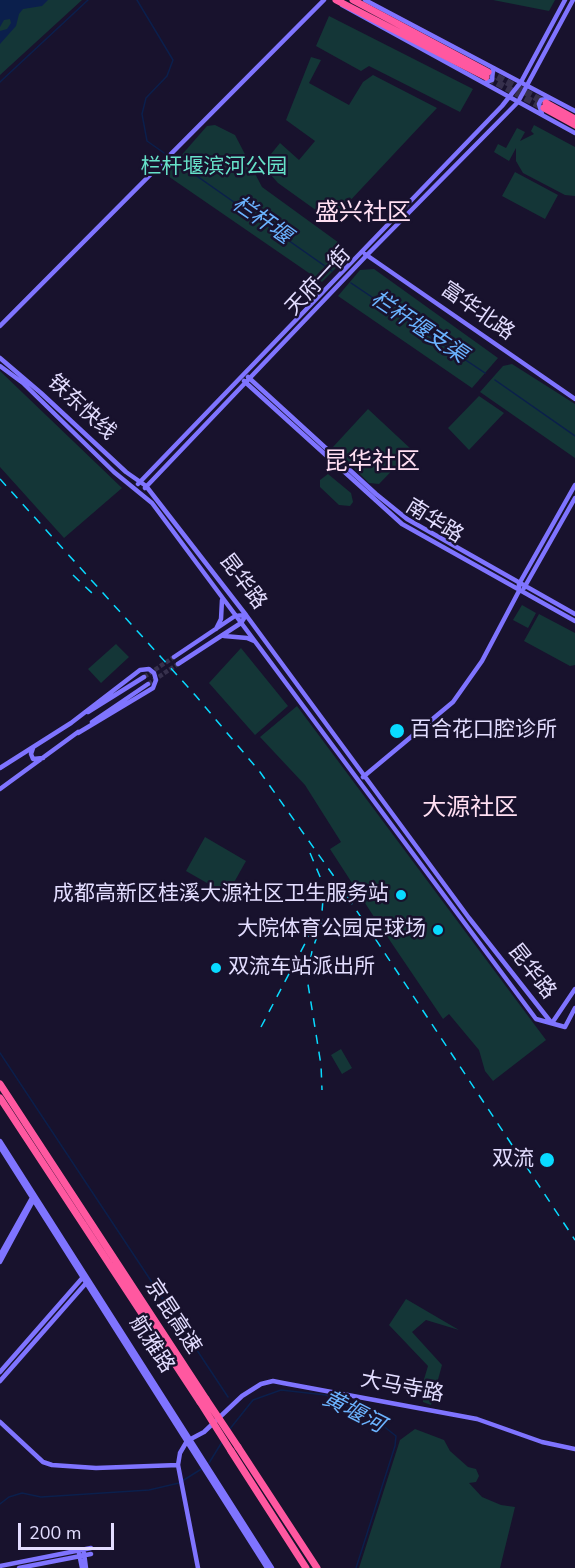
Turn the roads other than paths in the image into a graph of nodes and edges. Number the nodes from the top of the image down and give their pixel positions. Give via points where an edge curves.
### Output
1 (324, 0) edge
2 (353, 0) edge
3 (365, 0) edge
4 (565, 0) edge
5 (573, 0) edge
6 (337, 1) edge
7 (488, 75) junction
8 (521, 82) junction
9 (527, 85) junction
10 (510, 97) junction
11 (518, 102) junction
12 (546, 106) junction
13 (575, 111) edge
14 (575, 119) edge
15 (575, 125) edge
16 (575, 133) edge
17 (361, 250) junction
18 (367, 255) junction
19 (0, 326) edge
20 (0, 358) edge
21 (0, 366) edge
22 (241, 375) junction
23 (248, 381) junction
24 (575, 399) edge
25 (140, 482) junction
26 (575, 484) edge
27 (146, 486) junction
28 (134, 488) junction
29 (142, 492) junction
30 (374, 496) junction
31 (575, 498) edge
32 (519, 584) junction
33 (525, 587) junction
34 (519, 591) junction
35 (221, 597) junction
36 (575, 614) edge
37 (246, 615) junction
38 (236, 616) junction
39 (575, 621) edge
40 (241, 623) junction
41 (216, 629) junction
42 (221, 636) junction
43 (254, 641) junction
44 (174, 657) tunnel mouth
45 (178, 664) tunnel mouth
46 (144, 677) tunnel mouth
47 (148, 684) tunnel mouth
48 (71, 723) junction
49 (78, 733) junction
50 (35, 746) junction
51 (44, 758) junction
52 (0, 768) edge
53 (364, 776) junction
54 (358, 781) junction
55 (0, 789) edge
56 (575, 989) edge
57 (575, 1008) edge
58 (552, 1023) junction
59 (0, 1084) edge
60 (0, 1098) edge
61 (0, 1141) edge
62 (0, 1147) edge
63 (34, 1197) junction
64 (0, 1255) edge
65 (0, 1262) edge
66 (86, 1278) junction
67 (0, 1372) edge
68 (0, 1381) edge
69 (203, 1400) junction
70 (0, 1425) edge
71 (189, 1440) junction
72 (234, 1449) junction
73 (575, 1449) edge
74 (178, 1465) junction
75 (208, 1469) junction
76 (91, 1551) dead end
77 (82, 1553) junction
78 (0, 1566) edge
79 (19, 1568) edge
80 (84, 1568) edge
81 (198, 1568) edge
82 (267, 1568) edge
83 (272, 1568) edge
84 (306, 1568) edge
85 (317, 1568) edge

1 - 19 main road
2 - 7 highway
3 - 7 main road
4 - 8 main road, 天府一街
5 - 9 main road, 天府一街
6 - 7 highway
7 - 8 main road
7 - 10 main road
8 - 9 main road
8 - 10 main road, 天府一街
9 - 11 main road, 天府一街
9 - 12 main road
10 - 11 main road
10 - 17 main road, 天府一街
11 - 12 main road
11 - 18 main road, 天府一街
12 - 13 main road
12 - 14 highway
12 - 15 highway
12 - 16 main road
17 - 18 main road, 富华北路
17 - 22 main road, 天府一街
18 - 23 main road, 天府一街
18 - 24 main road, 富华北路
20 - 25 main road, 铁东快线
21 - 28 main road, 铁东快线
22 - 23 main road, 南华路
22 - 25 main road, 天府一街
23 - 27 main road, 天府一街
23 - 30 main road, 南华路
25 - 27 main road, 昆华路
25 - 28 main road, 天府一街
26 - 32 main road
27 - 29 main road, 天府一街
27 - 37 main road, 昆华路
28 - 29 main road, 昆华路
29 - 35 main road, 昆华路
30 - 32 main road, 南华路
30 - 34 main road, 南华路 via 402,524
31 - 33 main road
32 - 33 main road, 南华路
32 - 34 main road
33 - 34 main road
33 - 36 main road, 南华路
34 - 39 main road, 南华路
34 - 53 main road via 482,661 453,702
35 - 38 main road, 昆华路
35 - 41 main road via 223,607
37 - 38 main road
37 - 40 main road
37 - 53 main road, 昆华路
38 - 40 main road, 昆华路
38 - 41 main road
40 - 42 main road
40 - 43 main road, 昆华路
41 - 44 main road
42 - 43 main road
42 - 45 main road
43 - 54 main road, 昆华路
46 - 48 main road
47 - 49 main road
48 - 49 main road via 140,670 148,669 154,674 153,688
48 - 50 main road
49 - 51 main road
50 - 51 main road via 31,757
50 - 52 main road
51 - 55 main road
53 - 54 main road
53 - 58 main road, 昆华路
54 - 58 main road, 昆华路 via 536,1019
56 - 58 main road
57 - 58 main road via 565,1027
59 - 69 highway, 京昆高速
60 - 69 highway, 京昆高速
61 - 63 main road, 航雅路
62 - 63 main road, 航雅路
63 - 64 main road
63 - 65 main road
63 - 66 main road, 航雅路
66 - 67 main road
66 - 68 main road
66 - 71 main road, 航雅路
69 - 72 highway, 京昆高速, bridge
70 - 74 main road via 43,1462 63,1467
71 - 73 main road, 大马寺路 via 261,1384 273,1381 477,1419
71 - 74 main road via 180,1453
71 - 75 main road, 航雅路
72 - 84 highway, 京昆高速
72 - 85 highway, 京昆高速
74 - 81 main road
75 - 82 main road, 航雅路
75 - 83 main road, 航雅路
76 - 77 main road
77 - 78 main road
77 - 79 main road
77 - 80 main road

